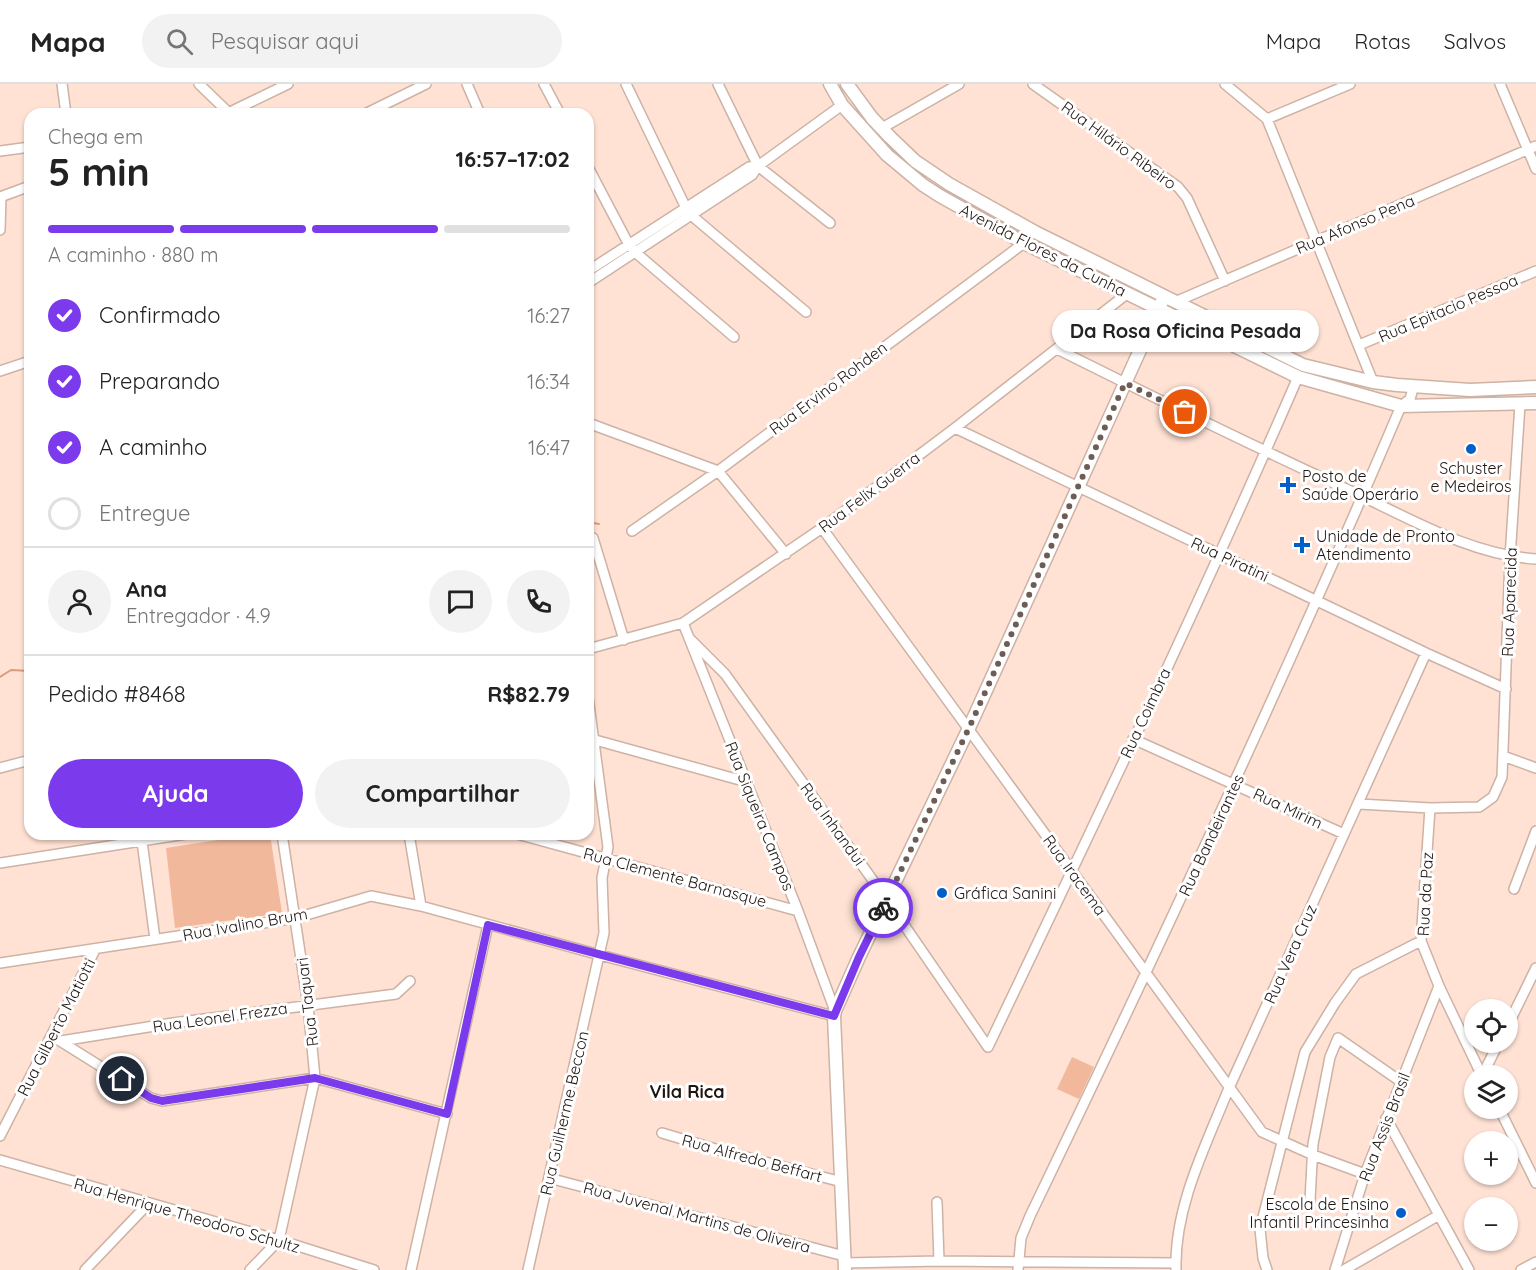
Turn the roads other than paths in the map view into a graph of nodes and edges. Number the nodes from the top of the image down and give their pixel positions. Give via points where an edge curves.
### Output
1 (63, 84) edge
2 (199, 84) edge
3 (288, 84) edge
4 (467, 84) edge
5 (544, 84) edge
6 (626, 84) edge
7 (718, 84) edge
8 (830, 84) edge
9 (847, 84) edge
10 (959, 84) edge
11 (1033, 84) edge
12 (1225, 84) edge
13 (1350, 84) edge
14 (1500, 84) edge
15 (420, 86) edge
16 (842, 105) junction
17 (65, 108) edge
18 (222, 108) edge
19 (240, 108) edge
20 (375, 108) edge
21 (477, 108) edge
22 (557, 108) edge
23 (872, 118) junction
24 (1267, 119) junction
25 (858, 124) junction
26 (882, 128) junction
27 (24, 148) edge
28 (1532, 148) edge
29 (0, 151) edge
30 (758, 166) junction
31 (1536, 169) edge
32 (594, 178) edge
33 (24, 188) edge
34 (1, 197) edge
35 (689, 212) junction
36 (830, 223) dead end
37 (0, 230) edge
38 (1316, 241) junction
39 (1024, 243) junction
40 (632, 248) junction
41 (595, 271) edge
42 (1536, 271) edge
43 (1225, 281) junction
44 (1128, 293) junction
45 (1169, 300) junction
46 (1158, 309) junction
47 (806, 312) dead end
48 (734, 337) dead end
49 (1359, 345) junction
50 (1057, 349) junction
51 (24, 363) edge
52 (0, 371) edge
53 (1298, 377) junction
54 (1373, 382) junction
55 (1125, 383) junction
56 (1397, 385) junction
57 (1410, 385) junction
58 (1536, 387) edge
59 (1536, 403) edge
60 (1520, 404) junction
61 (1401, 406) junction
62 (594, 425) edge
63 (954, 428) junction
64 (1265, 452) junction
65 (718, 471) junction
66 (1077, 487) junction
67 (1363, 497) junction
68 (822, 528) junction
69 (632, 531) dead end
70 (594, 541) edge
71 (786, 554) junction
72 (1220, 554) junction
73 (1510, 558) junction
74 (1536, 559) edge
75 (1317, 600) junction
76 (683, 623) junction
77 (689, 639) junction
78 (624, 640) junction
79 (594, 648) edge
80 (1426, 653) junction
81 (1506, 689) junction
82 (969, 728) junction
83 (1133, 739) junction
84 (594, 740) edge
85 (1503, 756) junction
86 (594, 758) edge
87 (24, 762) edge
88 (0, 768) edge
89 (1536, 768) edge
90 (747, 782) junction
91 (1235, 784) junction
92 (1359, 804) junction
93 (1430, 808) junction
94 (1536, 831) edge
95 (1344, 834) junction
96 (125, 840) edge
97 (141, 840) edge
98 (283, 840) edge
99 (410, 840) edge
100 (539, 840) edge
101 (605, 858) junction
102 (0, 863) edge
103 (1072, 871) junction
104 (1514, 889) dead end
105 (886, 900) junction
106 (421, 906) junction
107 (798, 911) junction
108 (296, 918) junction
109 (488, 925) junction
110 (155, 939) junction
111 (1421, 941) junction
112 (95, 950) junction
113 (600, 956) junction
114 (0, 963) edge
115 (1536, 968) edge
116 (1147, 974) junction
117 (410, 981) dead end
118 (1439, 986) junction
119 (308, 1005) junction
120 (1518, 1005) edge
121 (835, 1013) junction
122 (52, 1036) junction
123 (62, 1041) junction
124 (988, 1047) joint
125 (1477, 1065) edge
126 (315, 1078) junction
127 (1400, 1081) junction
128 (1229, 1088) junction
129 (447, 1114) junction
130 (1386, 1118) junction
131 (1504, 1119) edge
132 (662, 1133) dead end
133 (0, 1136) edge
134 (1282, 1141) junction
135 (1313, 1155) junction
136 (0, 1160) edge
137 (1365, 1174) junction
138 (549, 1178) junction
139 (842, 1182) junction
140 (1536, 1183) edge
141 (1310, 1200) dead end
142 (937, 1202) dead end
143 (148, 1204) junction
144 (1439, 1215) junction
145 (279, 1240) junction
146 (939, 1261) junction
147 (1536, 1262) edge
148 (845, 1263) edge
149 (1018, 1266) edge
150 (1175, 1266) edge
151 (85, 1270) edge
152 (250, 1270) edge
153 (374, 1270) edge
154 (411, 1270) edge
155 (528, 1270) edge
156 (1267, 1270) edge
157 (1335, 1270) edge
158 (1344, 1270) edge
159 (1469, 1270) edge
160 (1521, 1270) edge

1 - 17 street
2 - 18 street
3 - 19 street
4 - 21 street
5 - 22 street
6 - 35 street
7 - 30 street
8 - 16 main road, Avenida Flores da Cunha
9 - 23 main road, Avenida Flores da Cunha
10 - 26 street
11 - 43 street, Rua Hilário Ribeiro via 1178,187 1187,198
12 - 24 street
13 - 24 street
14 - 28 street
15 - 20 street
16 - 23 main road via 850,102
16 - 25 main road, Avenida Flores da Cunha
16 - 30 street
23 - 26 main road, Avenida Flores da Cunha
24 - 38 street
25 - 26 main road via 873,134
25 - 39 main road, Avenida Flores da Cunha via 923,185
26 - 45 main road, Avenida Flores da Cunha via 915,161 949,184
27 - 29 street
28 - 31 street
28 - 38 street, Rua Afonso Pena
30 - 35 street via 752,175
30 - 36 street
32 - 40 street
33 - 34 street
34 - 37 street
35 - 40 street
35 - 47 street
38 - 43 street, Rua Afonso Pena
38 - 49 street
39 - 44 main road, Avenida Flores da Cunha
39 - 65 street, Rua Ervino Rohden
40 - 41 street
40 - 48 street
42 - 49 street, Rua Epitacio Pessoa
43 - 45 street, Rua Afonso Pena
44 - 46 main road, Avenida Flores da Cunha
44 - 50 street, Rua Felix Guerra
45 - 46 main road
45 - 54 main road, Avenida Flores da Cunha via 1303,365
46 - 53 main road, Avenida Flores da Cunha
46 - 55 main road
49 - 54 street
50 - 55 street
50 - 63 street, Rua Felix Guerra
51 - 52 street
53 - 61 main road, Avenida Flores da Cunha
53 - 64 street, Rua Coimbra
54 - 56 main road, Avenida Flores da Cunha
55 - 64 street
55 - 66 main road
56 - 57 main road, Avenida Flores da Cunha
56 - 61 street via 1393,395
57 - 58 main road, Avenida Flores da Cunha via 1470,390
57 - 61 street via 1410,399
59 - 60 main road, Avenida Flores da Cunha
60 - 61 main road, Avenida Flores da Cunha
60 - 73 street, Rua Aparecida
61 - 67 street, Rua Bandeirantes
62 - 65 street
63 - 66 street, Rua Piratini
63 - 68 street, Rua Felix Guerra
64 - 67 street
64 - 72 street, Rua Coimbra
65 - 69 street, Rua Ervino Rohden
65 - 71 street
66 - 72 street, Rua Piratini
66 - 82 main road
67 - 73 street via 1456,540
67 - 75 street, Rua Bandeirantes
68 - 71 street, Rua Felix Guerra
68 - 82 street, Rua Iracema
70 - 78 street
71 - 76 street, Rua Felix Guerra
72 - 75 street, Rua Piratini
72 - 83 street, Rua Coimbra
73 - 74 street
73 - 81 street, Rua Aparecida
75 - 80 street, Rua Piratini
75 - 91 street, Rua Bandeirantes
76 - 77 street, Rua Siqueira Campos
76 - 78 street, Rua Felix Guerra
77 - 90 street, Rua Siqueira Campos
77 - 105 street, Rua Inhandui via 725,674
78 - 79 street, Rua Felix Guerra
80 - 81 street, Rua Piratini
80 - 92 street, Rua Vera Cruz
81 - 85 street, Rua Aparecida
82 - 103 street, Rua Iracema
82 - 105 main road
83 - 91 street, Rua Mirim
83 - 103 street, Rua Coimbra
84 - 90 street
85 - 89 street
85 - 93 street, Rua Aparecida via 1502,777 1493,797 1479,807
86 - 101 street, Rua Guilherme Beccon via 608,847
87 - 88 street
90 - 107 street, Rua Siqueira Campos
91 - 95 street, Rua Mirim
91 - 116 street, Rua Bandeirantes
92 - 93 street
92 - 95 street, Rua Vera Cruz
93 - 111 street, Rua da Paz
94 - 104 street
95 - 128 street, Rua Vera Cruz
96 - 102 street
97 - 110 street
98 - 108 street, Rua Taquari
99 - 106 street
100 - 101 street, Rua Clemente Barnasque
101 - 107 street, Rua Clemente Barnasque
101 - 113 street, Rua Guilherme Beccon
103 - 116 street, Rua Iracema
103 - 124 street, Rua Coimbra
105 - 121 main road
105 - 124 street, Rua Inhandui
106 - 108 street, Rua Ivalino Brum via 371,896
106 - 109 street, Rua Ivalino Brum
107 - 121 street, Rua Siqueira Campos
108 - 110 street, Rua Ivalino Brum
108 - 119 street, Rua Taquari
109 - 113 street, Rua Ivalino Brum
109 - 129 street
110 - 112 street, Rua Ivalino Brum
111 - 118 street, Rua da Paz
111 - 134 street via 1356,974 1335,1003 1305,1052
112 - 114 street, Rua Ivalino Brum
112 - 122 street, Rua Gilberto Matiotti
113 - 121 street, Rua Ivalino Brum
113 - 138 street, Rua Guilherme Beccon
115 - 120 street
116 - 128 street, Rua Iracema
116 - 149 street, Rua Bandeirantes via 1029,1216 1021,1238
117 - 119 street, Rua Leonel Frezza via 396,994
118 - 125 street, Rua da Paz
118 - 127 street, Rua Assis Brasil
119 - 123 street, Rua Leonel Frezza
119 - 126 street, Rua Taquari
121 - 139 main road, Rua Siqueira Campos
122 - 123 street
122 - 133 street, Rua Gilberto Matiotti
123 - 126 street via 151,1098 162,1101
126 - 129 street
126 - 145 street, Rua Taquari
127 - 130 street, Rua Assis Brasil
127 - 135 street via 1338,1038 1325,1080
128 - 134 street, Rua Iracema via 1262,1132
128 - 150 street, Rua Vera Cruz via 1179,1226
129 - 154 street
130 - 137 street, Rua Assis Brasil
130 - 144 street
131 - 140 street
132 - 139 street, Rua Alfredo Beffart
134 - 135 street, Rua Iracema
134 - 156 street via 1260,1229
135 - 137 street, Rua Iracema
135 - 141 street
136 - 143 street, Rua Henrique Theodoro Schultz
137 - 157 street, Rua Assis Brasil
138 - 148 street, Rua Juvenal Martins de Oliveira
138 - 155 street, Rua Guilherme Beccon
139 - 148 main road, Rua Siqueira Campos
142 - 146 street
143 - 145 street, Rua Henrique Theodoro Schultz
143 - 151 street
144 - 158 street
144 - 159 street
145 - 152 street
145 - 153 street, Rua Henrique Theodoro Schultz
146 - 148 street, Rua Juvenal Martins de Oliveira
146 - 149 street, Rua Juvenal Martins de Oliveira
147 - 160 street
149 - 150 street, Rua Juvenal Martins de Oliveira

